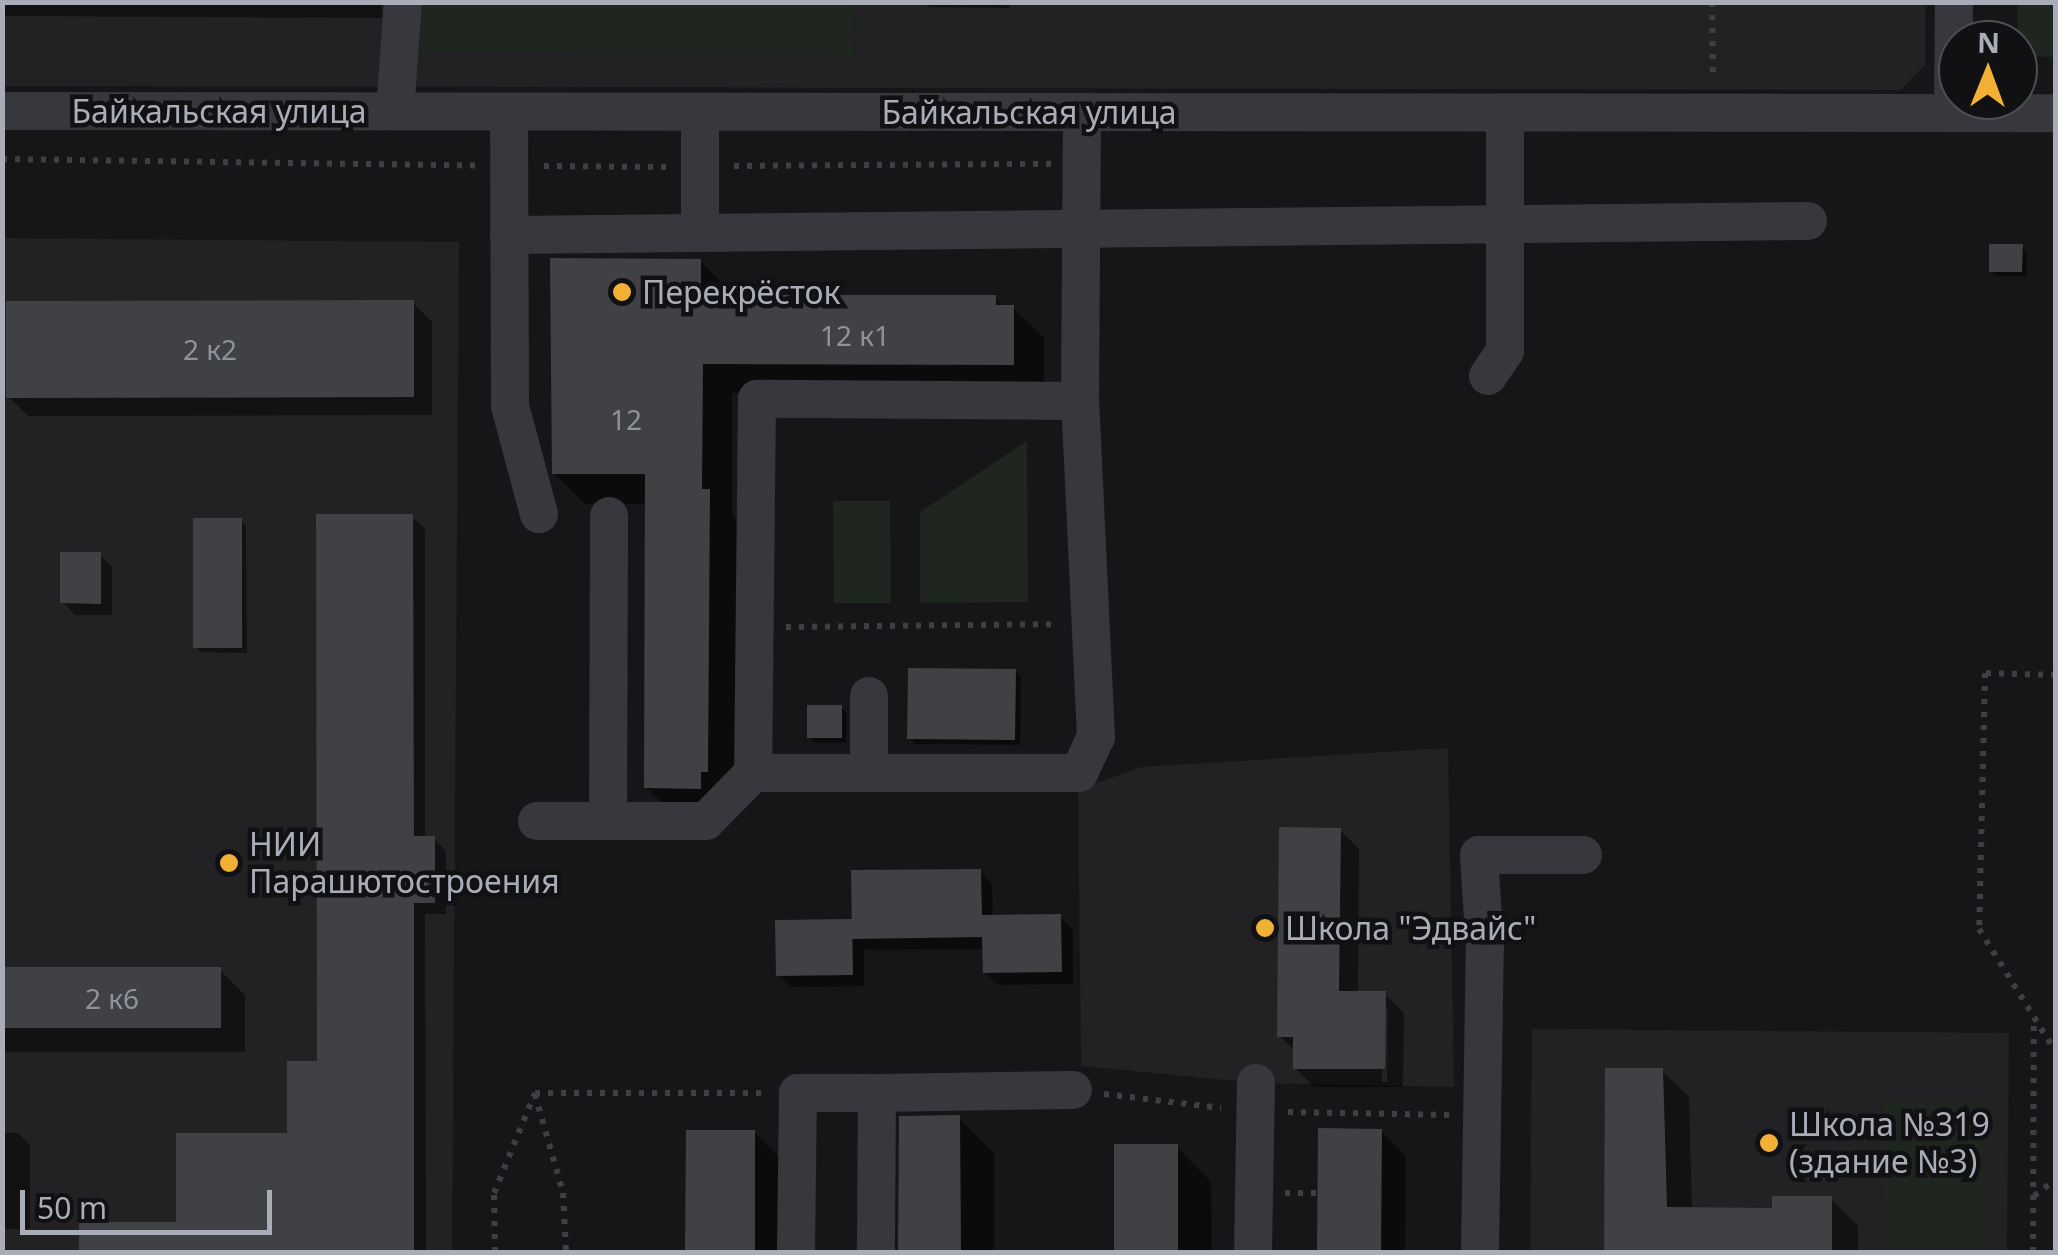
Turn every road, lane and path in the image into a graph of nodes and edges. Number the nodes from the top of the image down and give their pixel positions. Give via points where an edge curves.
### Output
1 (402, 2) edge
2 (1712, 2) edge
3 (1713, 80) dead end
4 (2, 111) edge
5 (395, 111) junction
6 (509, 112) junction
7 (700, 112) junction
8 (1082, 112) junction
9 (1938, 113) edge
10 (1504, 116) junction
11 (2, 159) edge
12 (1082, 164) junction
13 (509, 166) junction
14 (700, 167) junction
15 (1808, 221) dead end
16 (1505, 224) junction
17 (1082, 229) junction
18 (700, 233) junction
19 (509, 234) junction
20 (1488, 376) dead end
21 (1080, 400) junction
22 (539, 514) dead end
23 (609, 516) dead end
24 (1093, 623) junction
25 (754, 627) junction
26 (2056, 675) edge
27 (868, 696) dead end
28 (753, 773) junction
29 (869, 773) junction
30 (537, 820) dead end
31 (608, 821) junction
32 (1583, 854) dead end
33 (2034, 1016) junction
34 (2056, 1052) edge
35 (1256, 1083) dead end
36 (1073, 1090) dead end
37 (535, 1093) junction
38 (877, 1093) junction
39 (798, 1094) junction
40 (2056, 1179) edge
41 (2034, 1196) junction
42 (495, 1252) edge
43 (566, 1252) edge
44 (796, 1252) edge
45 (876, 1252) edge
46 (1254, 1252) edge
47 (1480, 1252) edge
48 (2033, 1252) edge

1 - 5 street
2 - 3 path
4 - 5 street, Байкальская улица
5 - 6 street, Байкальская улица
6 - 7 street, Байкальская улица
6 - 13 street
7 - 8 street, Байкальская улица
7 - 14 street
8 - 10 street, Байкальская улица
8 - 12 street
9 - 10 street, Байкальская улица
10 - 16 street
11 - 13 path
12 - 14 path
12 - 17 street
13 - 14 path
13 - 19 street
14 - 18 street
15 - 16 street
16 - 17 street
16 - 20 street via 1505,351
17 - 18 street
17 - 21 street
18 - 19 street
19 - 22 street via 510,406
21 - 24 street
21 - 25 street via 757,399
23 - 31 street
24 - 25 path
24 - 29 street via 1096,736 1079,773
25 - 28 street
26 - 33 path via 1985,674 1979,929
27 - 29 street
28 - 29 street
28 - 31 street via 706,821
30 - 31 street
32 - 47 street via 1479,855 1485,949
33 - 34 path
33 - 41 path
35 - 46 street
36 - 38 street
37 - 39 path
37 - 42 path via 494,1193
37 - 43 path via 563,1193
38 - 39 street
38 - 45 street
39 - 44 street
40 - 41 path
41 - 48 path

